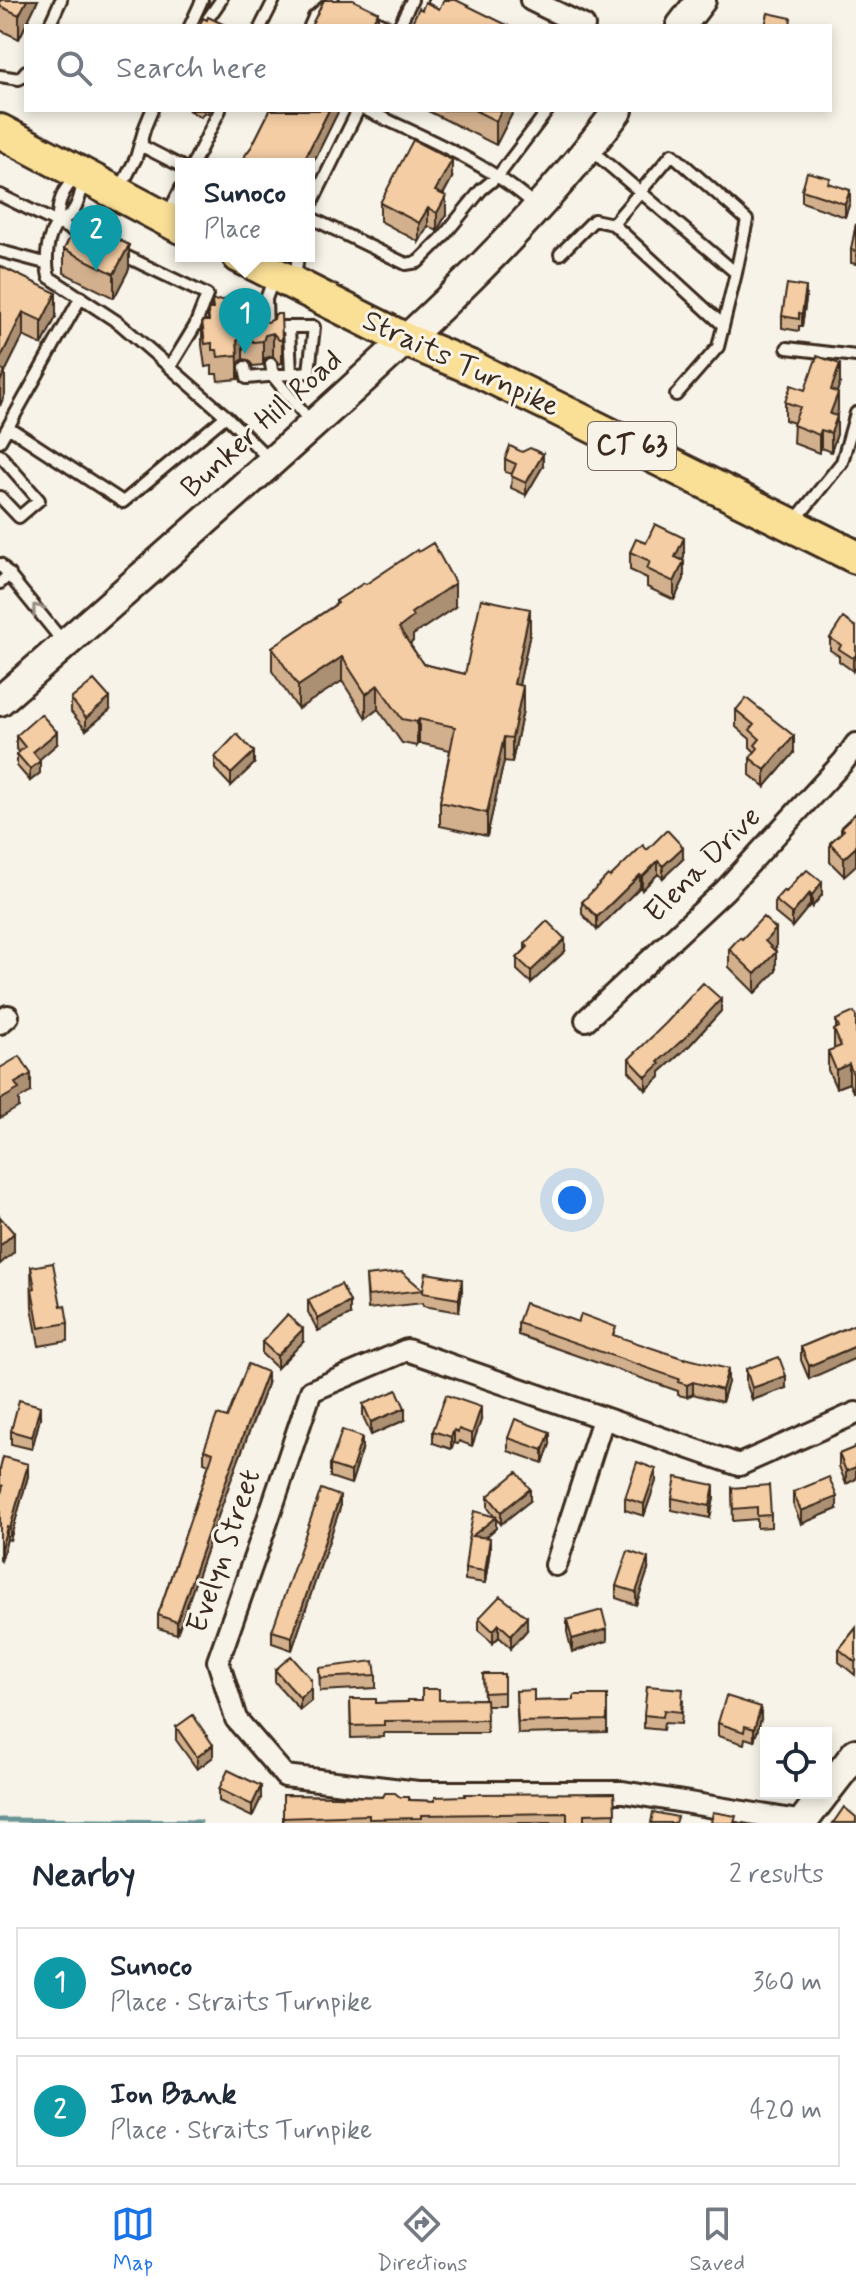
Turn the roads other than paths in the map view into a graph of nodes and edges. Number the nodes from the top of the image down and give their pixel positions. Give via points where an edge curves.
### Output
1 (61, 0) edge
2 (202, 0) edge
3 (221, 0) edge
4 (274, 0) edge
5 (334, 0) edge
6 (412, 0) edge
7 (434, 0) edge
8 (531, 0) edge
9 (701, 0) edge
10 (347, 6) edge
11 (360, 13) edge
12 (460, 13) edge
13 (50, 24) edge
14 (191, 24) edge
15 (204, 24) edge
16 (262, 24) edge
17 (311, 24) edge
18 (382, 24) edge
19 (400, 24) edge
20 (580, 24) edge
21 (683, 24) edge
22 (24, 73) edge
23 (0, 76) edge
24 (154, 112) edge
25 (219, 112) edge
26 (357, 112) edge
27 (370, 112) edge
28 (546, 112) edge
29 (616, 112) edge
30 (0, 131) edge
31 (140, 145) junction
32 (589, 148) junction
33 (196, 158) edge
34 (175, 163) edge
35 (82, 174) junction
36 (498, 176) junction
37 (640, 190) junction
38 (118, 194) junction
39 (0, 195) edge
40 (315, 197) edge
41 (538, 207) junction
42 (315, 220) edge
43 (58, 223) junction
44 (173, 223) edge
45 (613, 224) junction
46 (98, 243) edge
47 (112, 250) edge
48 (0, 251) edge
49 (560, 254) dead end
50 (45, 263) junction
51 (269, 265) edge
52 (736, 273) junction
53 (81, 297) junction
54 (723, 325) junction
55 (254, 326) edge
56 (289, 327) junction
57 (267, 332) junction
58 (406, 340) junction
59 (787, 348) dead end
60 (856, 356) edge
61 (271, 364) dead end
62 (170, 367) junction
63 (245, 367) dead end
64 (291, 375) junction
65 (273, 376) junction
66 (676, 395) dead end
67 (856, 413) edge
68 (226, 416) junction
69 (312, 425) junction
70 (8, 427) junction
71 (0, 441) edge
72 (0, 455) edge
73 (273, 463) junction
74 (0, 497) edge
75 (792, 525) junction
76 (856, 557) edge
77 (0, 564) edge
78 (10, 574) junction
79 (0, 583) edge
80 (65, 644) junction
81 (0, 701) edge
82 (856, 744) edge
83 (586, 1020) dead end
84 (856, 1413) edge
85 (603, 1419) junction
86 (556, 1565) dead end
87 (854, 1760) edge
88 (832, 1785) edge
89 (821, 1799) edge
90 (803, 1822) edge

1 - 13 lane
2 - 14 lane
3 - 15 lane
4 - 16 lane
5 - 10 lane
5 - 17 lane
6 - 19 lane
7 - 12 lane
8 - 20 street
9 - 21 main road
11 - 18 lane
22 - 23 lane via 19,79
24 - 31 lane
25 - 33 lane
26 - 40 lane
27 - 36 lane
28 - 36 lane
29 - 32 main road, Bunker Hill Road
30 - 35 main road
31 - 34 lane
31 - 38 lane
32 - 37 lane
32 - 41 main road, Bunker Hill Road
35 - 38 main road
35 - 43 lane via 83,190 70,215
36 - 41 lane
36 - 42 lane via 418,262 406,264
37 - 45 lane
37 - 52 lane
37 - 52 lane via 672,154 747,220
38 - 44 main road
39 - 43 lane
41 - 58 main road, Bunker Hill Road
43 - 46 lane
43 - 50 lane
45 - 49 lane via 594,220
45 - 54 lane
47 - 62 lane via 207,295
48 - 50 lane
50 - 53 lane via 49,277
51 - 57 lane
51 - 58 main road, Straits Turnpike / CT 63
52 - 54 lane
53 - 62 lane
53 - 70 lane
54 - 66 lane via 718,347
55 - 57 lane
56 - 57 lane
56 - 64 lane
56 - 64 lane via 314,327 309,372
58 - 69 main road, Bunker Hill Road
58 - 75 main road, Straits Turnpike / CT 63
59 - 60 lane
61 - 65 lane
62 - 68 lane
63 - 65 lane via 247,378
64 - 65 lane
65 - 69 lane
67 - 75 lane via 842,462
68 - 70 lane via 123,502
68 - 73 lane
69 - 73 main road, Bunker Hill Road
70 - 71 lane
72 - 74 lane via 39,500 19,517
73 - 80 main road, Bunker Hill Road
75 - 76 main road, Straits Turnpike / CT 63
77 - 78 lane
78 - 79 lane
80 -> 78 lane
80 - 81 main road, Bunker Hill Road
82 - 83 street, Elena Drive via 725,890
84 - 85 street, Evelyn Street via 739,1465
85 - 86 street
85 - 90 street, Evelyn Street via 407,1350 311,1391 218,1661 236,1719 285,1776 418,1792 623,1792
87 - 88 main road
89 - 90 main road

